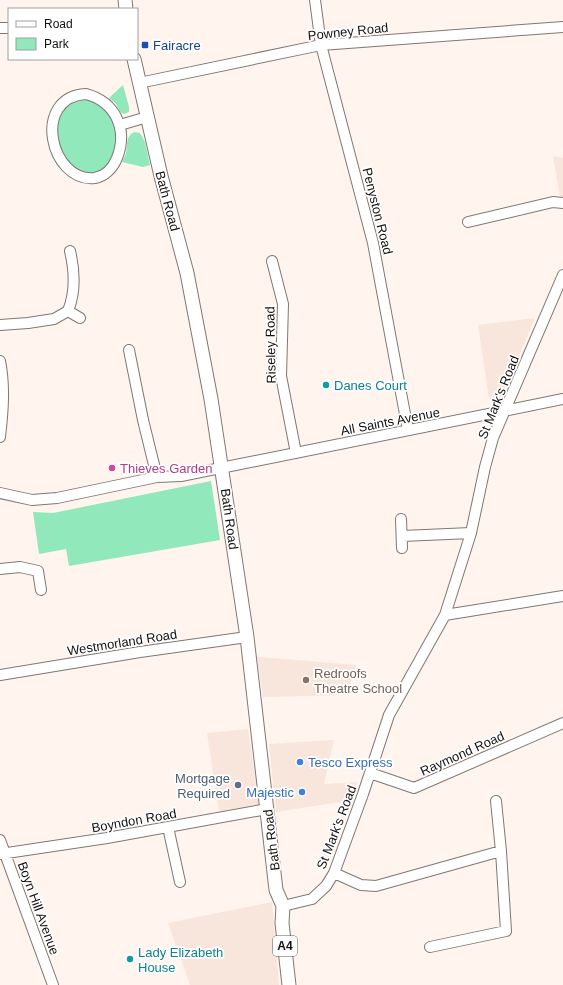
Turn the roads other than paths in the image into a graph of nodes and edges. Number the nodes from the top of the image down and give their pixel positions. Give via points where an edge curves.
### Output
1 (315, 0) edge
2 (563, 27) edge
3 (321, 45) junction
4 (134, 60) edge
5 (139, 83) junction
6 (147, 117) junction
7 (120, 125) junction
8 (563, 203) edge
9 (468, 222) dead end
10 (70, 251) dead end
11 (272, 261) dead end
12 (563, 275) edge
13 (68, 311) junction
14 (80, 318) dead end
15 (0, 325) edge
16 (129, 350) dead end
17 (0, 360) edge
18 (563, 399) edge
19 (506, 411) junction
20 (408, 430) junction
21 (0, 437) edge
22 (296, 453) junction
23 (222, 468) junction
24 (157, 477) junction
25 (0, 492) edge
26 (401, 519) dead end
27 (471, 533) junction
28 (402, 536) junction
29 (402, 548) dead end
30 (0, 569) edge
31 (41, 590) dead end
32 (563, 596) edge
33 (445, 615) junction
34 (247, 637) junction
35 (0, 675) edge
36 (563, 723) edge
37 (370, 773) junction
38 (496, 802) dead end
39 (267, 809) junction
40 (168, 828) junction
41 (0, 840) edge
42 (500, 851) junction
43 (2, 853) edge
44 (334, 873) junction
45 (180, 882) dead end
46 (282, 906) junction
47 (430, 947) dead end
48 (53, 985) edge
49 (289, 985) edge

1 - 3 street, Penyston Road
2 - 3 street, Powney Road
3 - 5 street, Powney Road
3 - 20 street, Penyston Road via 374,243
4 - 5 main road, Bath Road / A4
5 - 6 main road, Bath Road / A4
6 - 7 street
6 - 23 main road, Bath Road / A4 via 187,273 203,348
7 - 7 street via 110,108 96,97 86,94 70,97 57,108 53,118 56,151 66,168 72,172 90,178 98,177 111,169 116,162 122,137
8 - 9 street via 553,202
10 - 13 street via 74,267 74,298
11 - 22 street, Riseley Road via 283,304 281,376
12 - 19 street, St Mark's Road
13 - 14 street
13 - 15 street via 54,319
16 - 24 street
17 - 21 street via 4,403
18 - 19 street, All Saints Avenue
19 - 20 street, All Saints Avenue
19 - 27 street, St Mark's Road via 493,438
20 - 22 street, All Saints Avenue
22 - 23 street, All Saints Avenue
23 - 24 street, All Saints Avenue via 181,476
23 - 34 main road, Bath Road / A4
24 - 25 street, All Saints Avenue via 57,498 32,500
26 - 28 street
27 - 28 street
27 - 33 street, St Mark's Road
28 - 29 street
30 - 31 street via 20,567 38,571
32 - 33 street
33 - 37 street, St Mark's Road via 389,715
34 - 35 street, Westmorland Road
34 - 39 main road, Bath Road / A4
36 - 37 street, Raymond Road via 414,788
37 - 44 street, St Mark's Road
38 - 42 street
39 - 40 street, Boyndon Road
39 - 46 main road, Bath Road / A4 via 276,890
40 - 43 street, Boyndon Road
40 - 45 street
41 - 43 street, Boyn Hill Avenue
42 - 44 street via 376,886 361,885
42 - 47 street via 506,931
43 - 48 street, Boyn Hill Avenue
44 - 46 street, St Mark's Road via 326,886 312,899
46 - 49 main road, Bath Road / A4

